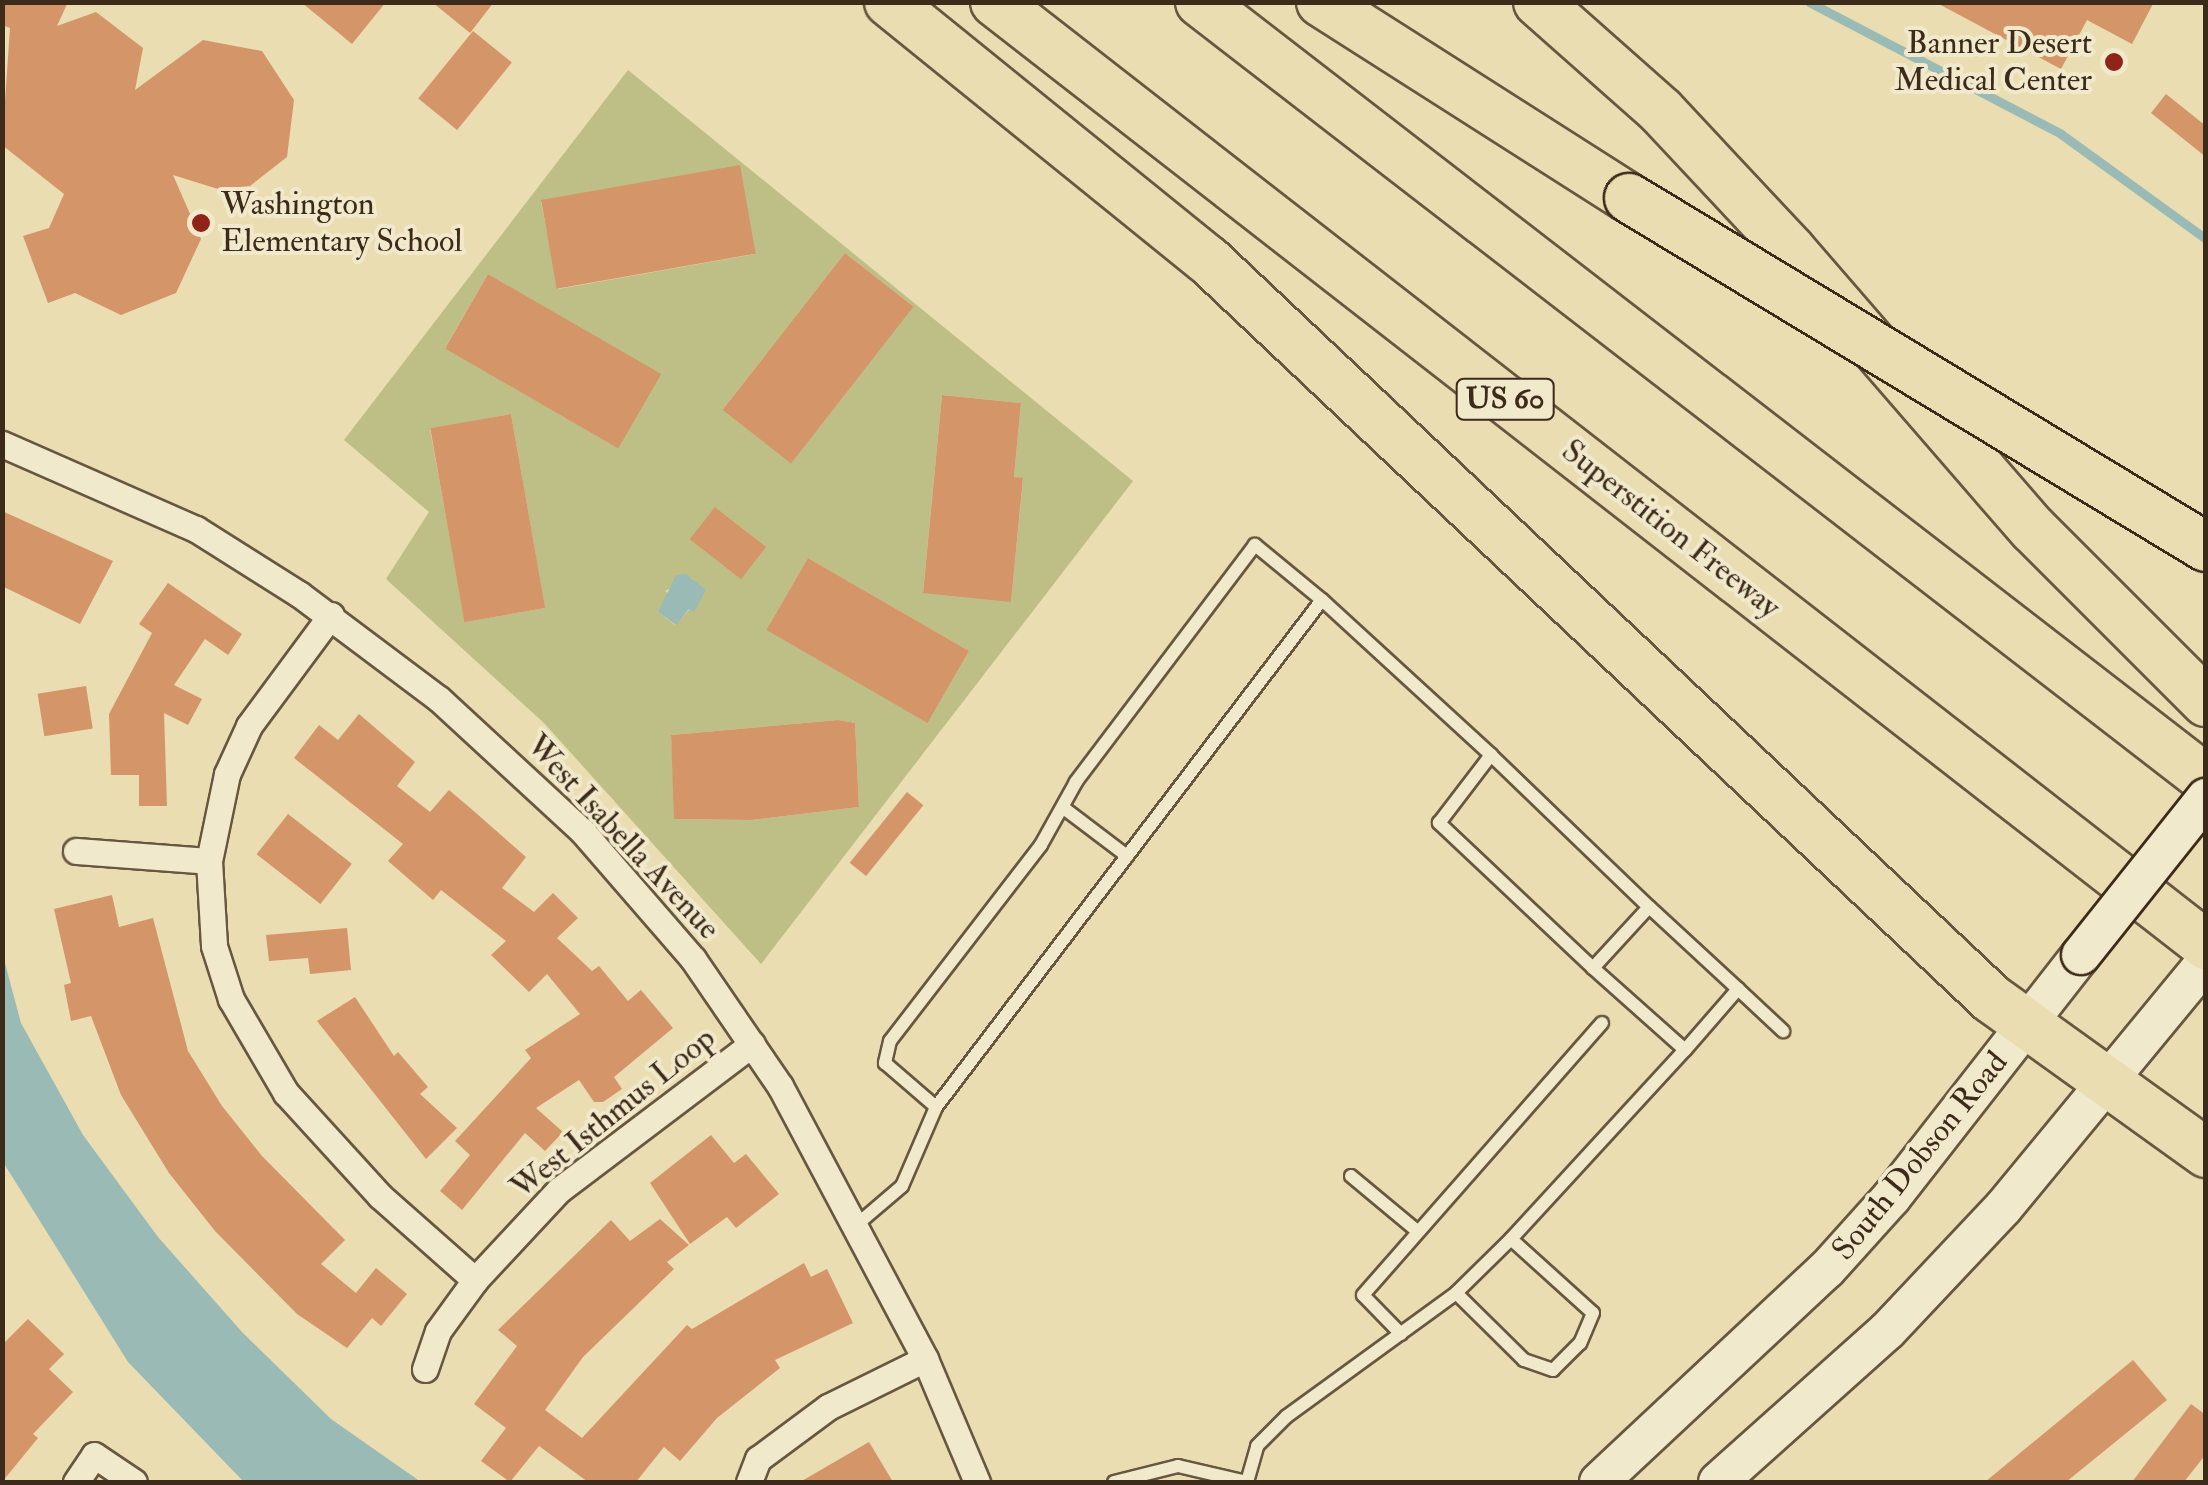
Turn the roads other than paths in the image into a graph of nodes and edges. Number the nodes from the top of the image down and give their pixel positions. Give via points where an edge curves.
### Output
1 (889, 2) edge
2 (994, 2) edge
3 (1200, 2) edge
4 (1321, 2) edge
5 (1538, 2) edge
6 (2, 444) edge
7 (2206, 548) edge
8 (1322, 600) junction
9 (332, 615) junction
10 (2206, 702) edge
11 (1490, 755) junction
12 (2206, 778) edge
13 (2206, 798) edge
14 (1065, 809) junction
15 (76, 851) dead end
16 (1127, 856) junction
17 (210, 861) junction
18 (1648, 907) junction
19 (2206, 945) edge
20 (2206, 962) edge
21 (1593, 968) junction
22 (1738, 989) junction
23 (1602, 1023) dead end
24 (2026, 1026) junction
25 (1783, 1031) dead end
26 (752, 1044) junction
27 (1685, 1050) junction
28 (2108, 1088) junction
29 (936, 1107) junction
30 (2206, 1153) edge
31 (1350, 1176) dead end
32 (854, 1227) junction
33 (1416, 1230) junction
34 (1511, 1239) junction
35 (476, 1280) junction
36 (1456, 1294) junction
37 (1401, 1334) junction
38 (925, 1360) junction
39 (425, 1369) dead end
40 (76, 1482) edge
41 (134, 1482) edge
42 (749, 1482) edge
43 (977, 1482) edge
44 (1114, 1482) edge
45 (1247, 1482) edge
46 (1599, 1482) edge
47 (1718, 1482) edge

1 - 24 highway via 1208,260
2 - 19 highway, Superstition Freeway / US 60
3 - 12 highway
4 - 7 highway, bridge via 1629,198
5 - 10 highway via 1661,112 1791,250 2033,529
6 - 9 street, West Isabella Avenue via 196,530
8 - 11 lane
8 - 14 lane via 1255,545 1076,782
8 - 16 lane
9 - 17 street via 249,726 227,774
9 - 26 street, West Isabella Avenue via 439,698 583,832 694,959
11 - 18 lane
11 - 21 lane via 1439,823
13 - 24 main road, South Dobson Road, bridge
14 - 16 lane
14 - 29 lane via 890,1041 885,1063
15 - 17 street
16 - 29 lane
17 - 35 street via 214,946 259,1056 334,1148
18 - 21 lane
18 - 22 lane
20 - 28 main road
21 - 27 lane
22 - 25 lane
22 - 27 lane
23 - 33 lane
24 - 28 highway
24 - 46 main road, South Dobson Road via 1827,1269
26 - 32 street, West Isabella Avenue
26 - 35 street, West Isthmus Loop via 558,1190
27 - 34 lane
28 - 30 highway
28 - 47 main road via 1887,1331
29 - 32 lane via 902,1186
31 - 33 lane
32 - 38 street, West Isabella Avenue
33 - 37 lane via 1363,1295
34 - 36 lane
34 - 36 lane via 1593,1314 1580,1343 1552,1370 1524,1360
35 - 39 street, West Isthmus Loop via 438,1331
36 - 37 lane
37 - 45 lane via 1288,1416 1258,1446
38 - 42 street via 828,1407 758,1458
38 - 43 street, West Isabella Avenue
40 - 41 street via 94,1455
44 - 45 lane via 1178,1466

